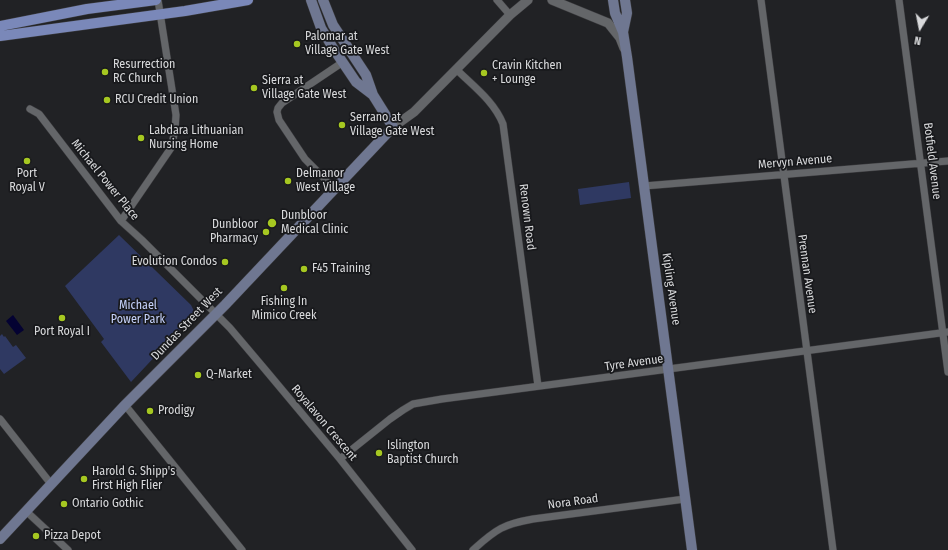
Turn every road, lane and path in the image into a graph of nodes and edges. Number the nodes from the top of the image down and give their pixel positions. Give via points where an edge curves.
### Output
1 (157, 0) edge
2 (248, 0) edge
3 (311, 0) edge
4 (322, 0) edge
5 (497, 0) edge
6 (528, 0) edge
7 (552, 0) edge
8 (613, 0) edge
9 (625, 0) edge
10 (761, 0) edge
11 (899, 0) edge
12 (160, 15) junction
13 (510, 15) junction
14 (0, 26) edge
15 (623, 32) junction
16 (0, 36) edge
17 (627, 57) junction
18 (343, 62) junction
19 (456, 69) junction
20 (373, 95) junction
21 (30, 109) dead end
22 (393, 127) junction
23 (948, 161) edge
24 (921, 163) junction
25 (783, 174) junction
26 (644, 186) junction
27 (334, 188) junction
28 (121, 221) junction
29 (216, 314) junction
30 (945, 332) edge
31 (806, 351) junction
32 (668, 369) junction
33 (948, 372) edge
34 (538, 386) junction
35 (125, 405) junction
36 (0, 420) edge
37 (340, 459) junction
38 (51, 484) junction
39 (685, 499) junction
40 (27, 512) junction
41 (0, 539) edge
42 (68, 550) edge
43 (242, 550) edge
44 (412, 550) edge
45 (473, 550) edge
46 (692, 550) edge
47 (833, 550) edge

1 - 12 street
1 - 14 main road
2 - 12 main road
3 - 18 main road via 321,28
4 - 20 main road via 336,30 366,75
5 - 13 street
6 - 13 street, Dundas Street West
7 - 17 street via 608,23 620,38
8 - 15 main road, Kipling Avenue
9 - 15 main road, Kipling Avenue via 627,13
10 - 25 street, Prennan Avenue
11 - 24 street, Botfield Avenue
12 - 16 main road
12 - 28 street via 176,130 171,148
13 - 19 street, Dundas Street West
15 - 17 main road, Kipling Avenue
17 - 26 main road, Kipling Avenue
18 - 20 main road via 356,82
18 - 27 street via 282,103 277,112 279,120 305,160
19 - 22 street, Dundas Street West via 414,112
19 - 34 street, Renown Road via 498,111 503,124
20 - 22 main road
21 - 28 street, Michael Power Place via 39,114
22 - 27 main road, Dundas Street West
23 - 24 street, Mervyn Avenue
24 - 25 street, Mervyn Avenue
24 - 30 street, Botfield Avenue
25 - 26 street, Mervyn Avenue
25 - 31 street, Prennan Avenue
26 - 32 main road, Kipling Avenue
27 - 29 main road, Dundas Street West
28 - 29 street, Michael Power Place
29 - 35 main road, Dundas Street West
29 - 37 street, Royalavon Crescent
30 - 31 street, Tyre Avenue
30 - 33 street, Botfield Avenue
31 - 32 street, Tyre Avenue
31 - 47 street, Prennan Avenue
32 - 34 street, Tyre Avenue
32 - 39 main road, Kipling Avenue
34 - 37 street, Tyre Avenue via 413,404
35 - 38 main road, Dundas Street West
35 - 43 street
36 - 38 street
37 - 44 street, Royalavon Crescent
38 - 40 main road, Dundas Street West
39 - 45 street, Nora Road via 510,524 494,532
39 - 46 main road, Kipling Avenue
40 - 41 main road, Dundas Street West
40 - 42 street

